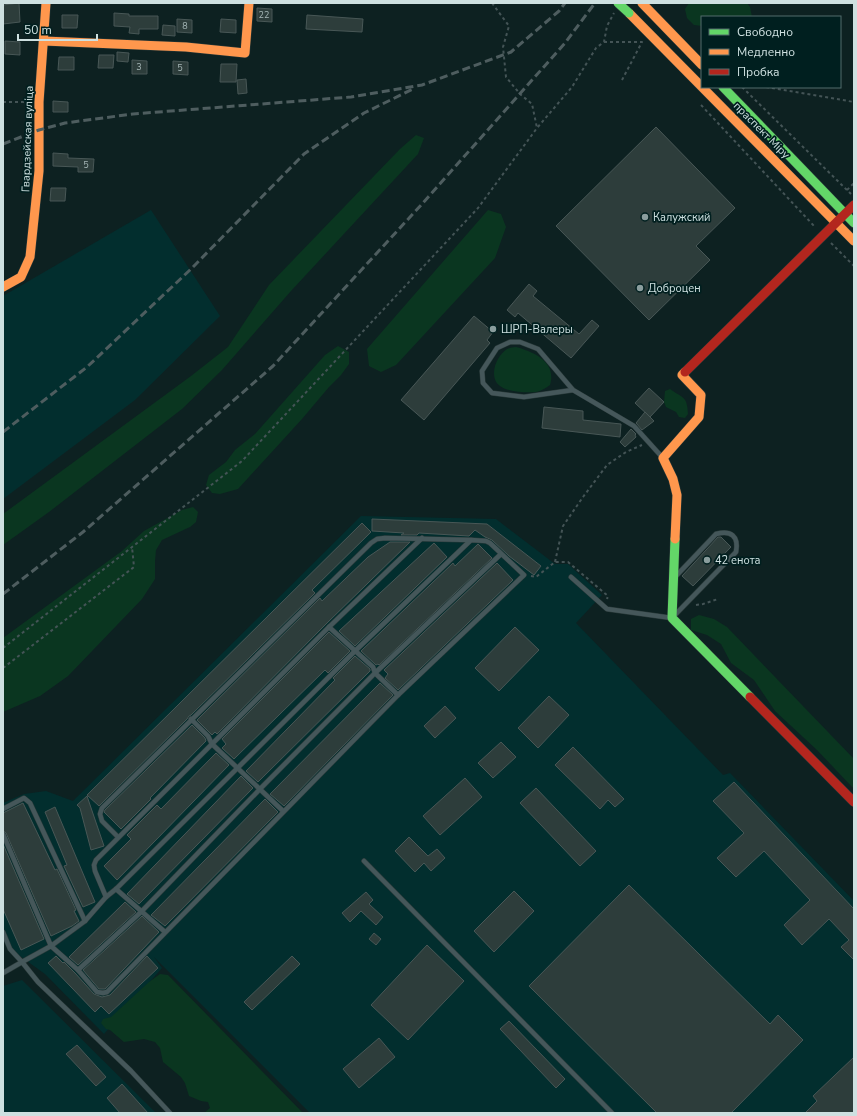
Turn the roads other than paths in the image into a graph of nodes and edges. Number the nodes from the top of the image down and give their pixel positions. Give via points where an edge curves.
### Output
1 (46, 3) edge
2 (249, 3) edge
3 (642, 3) edge
4 (618, 5) edge
5 (44, 41) junction
6 (701, 64) edge
7 (701, 86) edge
8 (703, 88) edge
9 (724, 88) edge
10 (854, 205) edge
11 (845, 215) junction
12 (836, 223) junction
13 (854, 223) edge
14 (854, 241) edge
15 (3, 287) edge
16 (573, 390) junction
17 (663, 458) junction
18 (422, 538) junction
19 (471, 540) junction
20 (501, 554) junction
21 (571, 577) dead end
22 (673, 579) junction
23 (672, 618) junction
24 (329, 627) junction
25 (355, 651) junction
26 (375, 673) junction
27 (398, 695) junction
28 (191, 720) junction
29 (212, 744) junction
30 (237, 768) junction
31 (260, 789) junction
32 (854, 802) edge
33 (3, 809) edge
34 (283, 811) junction
35 (3, 834) edge
36 (118, 837) junction
37 (364, 861) dead end
38 (116, 889) junction
39 (106, 897) junction
40 (141, 912) junction
41 (85, 921) junction
42 (3, 932) edge
43 (165, 932) junction
44 (51, 946) junction
45 (22, 962) junction
46 (78, 970) junction
47 (3, 973) edge
48 (170, 1113) edge
49 (612, 1113) edge

1 - 5 street, Гвардзейская вуліца
2 - 5 street via 245,53 186,47
3 - 6 street
4 - 7 street, праспект Міру, bridge
5 - 15 street, Гвардзейская вуліца via 39,171 30,257 21,277
8 - 12 street, праспект Міру, bridge
9 - 11 street, праспект Міру
10 - 11 street
11 - 12 street
11 - 13 street, праспект Міру
12 - 14 street, праспект Міру
12 - 17 street via 682,375 701,395 700,417
16 - 16 lane via 538,348 520,342 510,342 497,348 482,371 483,383 492,392 524,397
16 - 17 lane via 634,426
17 - 22 street via 674,479 677,495
18 - 19 lane
18 - 24 lane
18 - 28 lane via 385,538 371,543
19 - 20 lane via 486,541
19 - 25 lane
20 - 26 lane
20 - 27 lane via 524,575
21 - 23 lane via 607,609
22 - 23 street
22 - 23 lane via 716,534 724,532 736,539 736,552
23 - 32 street
24 - 25 lane
24 - 29 lane
25 - 26 lane via 373,667
25 - 30 lane
26 - 27 lane
26 - 31 lane
27 - 34 lane
28 - 29 lane via 208,736
28 - 36 lane via 102,808 102,820
29 - 30 lane
29 - 36 lane
30 - 31 lane
30 - 38 lane
31 - 34 lane
31 - 40 lane
33 - 41 lane via 24,798 30,803
34 - 43 lane
35 - 44 lane
36 - 39 lane via 94,865
37 - 49 lane
38 - 39 lane
38 - 40 lane
39 - 41 lane
40 - 43 lane
40 - 46 lane
41 - 44 lane
42 - 45 lane via 10,949
43 - 46 lane via 107,992 98,992
44 - 45 lane
44 - 46 lane
45 - 47 lane
45 - 48 lane via 38,982 131,1071

